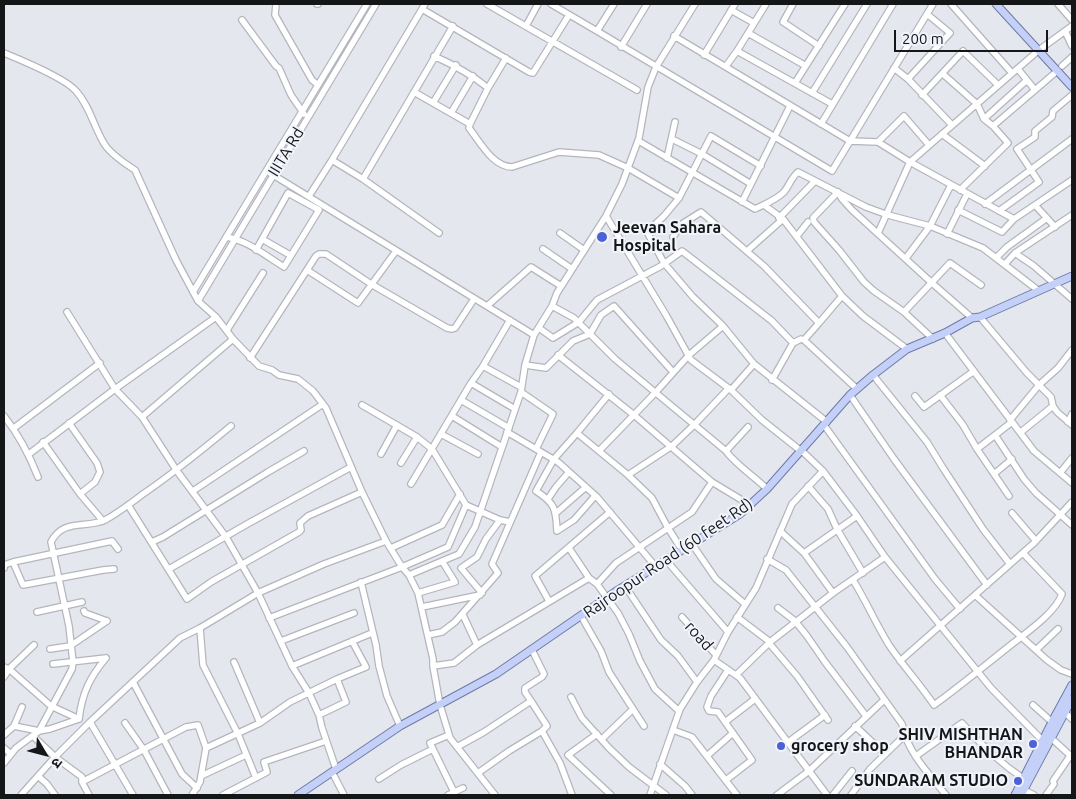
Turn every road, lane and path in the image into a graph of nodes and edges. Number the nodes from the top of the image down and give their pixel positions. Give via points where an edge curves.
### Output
1 (276, 4) edge
2 (367, 4) edge
3 (376, 4) edge
4 (487, 4) edge
5 (538, 4) edge
6 (550, 4) edge
7 (614, 4) edge
8 (647, 4) edge
9 (695, 4) edge
10 (735, 4) edge
11 (766, 4) edge
12 (794, 4) edge
13 (845, 4) edge
14 (867, 4) edge
15 (893, 4) edge
16 (933, 4) edge
17 (951, 4) edge
18 (996, 4) edge
19 (1002, 4) edge
20 (1058, 4) edge
21 (424, 6) edge
22 (731, 10) junction
23 (927, 14) junction
24 (569, 15) junction
25 (242, 20) dead end
26 (1072, 20) edge
27 (754, 23) junction
28 (452, 26) junction
29 (526, 26) junction
30 (1072, 26) edge
31 (597, 31) junction
32 (1064, 31) junction
33 (748, 33) junction
34 (674, 36) junction
35 (553, 42) junction
36 (819, 46) junction
37 (1072, 46) edge
38 (622, 47) junction
39 (1042, 49) junction
40 (737, 51) junction
41 (4, 53) edge
42 (704, 55) junction
43 (434, 56) junction
44 (506, 58) junction
45 (1072, 58) edge
46 (330, 65) junction
47 (456, 65) junction
48 (726, 66) junction
49 (806, 66) junction
50 (1062, 66) dead end
51 (656, 67) junction
52 (336, 68) junction
53 (894, 68) junction
54 (1015, 71) junction
55 (1056, 72) dead end
56 (943, 74) junction
57 (473, 76) junction
58 (908, 79) junction
59 (1027, 80) junction
60 (796, 83) junction
61 (1072, 83) edge
62 (318, 85) junction
63 (998, 85) junction
64 (1072, 87) edge
65 (488, 88) junction
66 (637, 90) dead end
67 (1035, 90) junction
68 (414, 92) junction
69 (812, 93) junction
70 (922, 95) junction
71 (1072, 95) edge
72 (433, 103) junction
73 (832, 104) junction
74 (977, 104) junction
75 (790, 106) junction
76 (302, 112) junction
77 (451, 113) junction
78 (308, 116) junction
79 (984, 119) junction
80 (675, 122) dead end
81 (470, 124) junction
82 (821, 124) junction
83 (952, 125) junction
84 (993, 126) junction
85 (942, 134) junction
86 (776, 138) junction
87 (672, 139) junction
88 (1072, 139) edge
89 (850, 141) junction
90 (878, 142) junction
91 (642, 143) dead end
92 (929, 145) junction
93 (702, 154) junction
94 (668, 158) junction
95 (332, 160) junction
96 (910, 162) junction
97 (761, 166) junction
98 (985, 166) junction
99 (628, 168) junction
100 (1032, 168) junction
101 (266, 170) junction
102 (692, 172) junction
103 (272, 174) junction
104 (363, 179) junction
105 (1072, 180) edge
106 (815, 181) junction
107 (751, 184) junction
108 (950, 185) junction
109 (960, 190) junction
110 (838, 192) junction
111 (967, 194) junction
112 (309, 196) junction
113 (679, 198) junction
114 (742, 202) junction
115 (985, 204) junction
116 (764, 205) junction
117 (1035, 205) junction
118 (958, 210) junction
119 (999, 211) junction
120 (1072, 214) edge
121 (888, 215) junction
122 (606, 216) junction
123 (781, 218) junction
124 (1047, 218) junction
125 (1014, 219) junction
126 (808, 222) dead end
127 (930, 226) junction
128 (1055, 227) junction
129 (440, 233) dead end
130 (560, 233) dead end
131 (878, 233) junction
132 (947, 234) junction
133 (226, 236) junction
134 (673, 236) dead end
135 (797, 236) junction
136 (236, 238) junction
137 (262, 239) junction
138 (542, 249) dead end
139 (256, 250) junction
140 (584, 250) junction
141 (396, 251) junction
142 (747, 251) junction
143 (1015, 253) junction
144 (290, 255) junction
145 (906, 258) junction
146 (996, 258) junction
147 (664, 263) junction
148 (1005, 264) junction
149 (572, 269) junction
150 (307, 270) junction
151 (263, 273) dead end
152 (1072, 276) edge
153 (642, 277) junction
154 (932, 283) junction
155 (371, 284) junction
156 (1055, 284) junction
157 (982, 285) dead end
158 (561, 286) junction
159 (1039, 291) junction
160 (193, 292) junction
161 (842, 296) junction
162 (474, 299) junction
163 (1072, 299) edge
164 (198, 300) junction
165 (487, 306) junction
166 (552, 306) junction
167 (67, 312) dead end
168 (904, 312) junction
169 (216, 317) junction
170 (976, 318) junction
171 (510, 320) junction
172 (579, 322) junction
173 (819, 324) junction
174 (723, 326) junction
175 (539, 328) junction
176 (227, 330) junction
177 (590, 334) junction
178 (945, 334) junction
179 (534, 335) junction
180 (232, 339) junction
181 (933, 339) junction
182 (804, 340) junction
183 (793, 343) junction
184 (907, 349) junction
185 (1072, 350) edge
186 (688, 355) junction
187 (558, 356) junction
188 (250, 358) junction
189 (100, 363) junction
190 (754, 364) junction
191 (483, 366) junction
192 (525, 366) junction
193 (974, 371) junction
194 (673, 372) junction
195 (873, 375) junction
196 (772, 380) junction
197 (471, 383) junction
198 (1039, 385) junction
199 (115, 389) junction
200 (521, 389) junction
201 (730, 389) junction
202 (857, 389) junction
203 (655, 393) junction
204 (609, 394) junction
205 (850, 395) junction
206 (940, 395) junction
207 (915, 396) dead end
208 (461, 400) junction
209 (323, 404) junction
210 (362, 405) dead end
211 (1053, 406) junction
212 (515, 409) junction
213 (1072, 414) edge
214 (634, 415) junction
215 (4, 416) edge
216 (452, 416) junction
217 (142, 417) junction
218 (1011, 421) junction
219 (69, 423) junction
220 (825, 424) junction
221 (1070, 424) edge
222 (397, 425) junction
223 (694, 425) junction
224 (231, 426) dead end
225 (748, 427) dead end
226 (14, 428) junction
227 (508, 430) junction
228 (1020, 432) junction
229 (577, 433) junction
230 (441, 434) junction
231 (995, 435) junction
232 (417, 437) junction
233 (43, 442) junction
234 (672, 446) junction
235 (502, 447) junction
236 (432, 449) junction
237 (977, 449) junction
238 (539, 450) junction
239 (304, 451) dead end
240 (599, 451) junction
241 (726, 451) junction
242 (802, 451) junction
243 (29, 454) junction
244 (381, 454) dead end
245 (478, 454) dead end
246 (1072, 458) edge
247 (554, 459) junction
248 (1012, 459) junction
249 (400, 463) dead end
250 (352, 467) junction
251 (822, 470) junction
252 (177, 471) junction
253 (569, 472) junction
254 (1060, 473) junction
255 (994, 474) junction
256 (628, 475) junction
257 (38, 477) dead end
258 (712, 482) junction
259 (1072, 483) edge
260 (411, 484) dead end
261 (808, 486) junction
262 (586, 487) junction
263 (767, 489) junction
264 (192, 491) junction
265 (362, 492) junction
266 (80, 494) junction
267 (460, 494) junction
268 (596, 496) junction
269 (1009, 496) dead end
270 (548, 499) junction
271 (1072, 502) edge
272 (128, 505) junction
273 (750, 505) junction
274 (466, 506) junction
275 (206, 511) junction
276 (481, 511) junction
277 (610, 512) junction
278 (556, 513) junction
279 (1012, 513) dead end
280 (1060, 515) junction
281 (857, 516) junction
282 (500, 520) junction
283 (103, 521) junction
284 (510, 522) junction
285 (1072, 525) edge
286 (668, 528) junction
287 (836, 529) junction
288 (780, 531) junction
289 (226, 537) junction
290 (1036, 540) junction
291 (386, 541) junction
292 (152, 542) junction
293 (692, 544) junction
294 (640, 547) junction
295 (390, 548) junction
296 (569, 548) junction
297 (118, 549) dead end
298 (682, 550) junction
299 (804, 553) junction
300 (1023, 553) junction
301 (52, 554) junction
302 (885, 557) junction
303 (767, 559) junction
304 (666, 560) junction
305 (13, 562) junction
306 (442, 562) junction
307 (240, 564) junction
308 (1010, 564) junction
309 (656, 566) junction
310 (402, 567) junction
311 (4, 568) edge
312 (114, 569) dead end
313 (169, 569) junction
314 (862, 573) junction
315 (409, 575) junction
316 (589, 578) junction
317 (58, 579) junction
318 (853, 580) junction
319 (361, 582) junction
320 (597, 584) junction
321 (987, 584) junction
322 (626, 586) junction
323 (258, 593) junction
324 (418, 593) junction
325 (833, 593) junction
326 (481, 594) junction
327 (975, 595) junction
328 (607, 598) junction
329 (549, 601) junction
330 (82, 602) dead end
331 (745, 604) junction
332 (65, 606) junction
333 (422, 607) junction
334 (815, 607) junction
335 (778, 608) dead end
336 (960, 609) junction
337 (84, 610) dead end
338 (37, 612) dead end
339 (354, 613) dead end
340 (462, 615) junction
341 (581, 616) junction
342 (737, 617) junction
343 (270, 618) junction
344 (682, 618) dead end
345 (795, 621) junction
346 (941, 626) junction
347 (200, 628) junction
348 (1058, 629) dead end
349 (728, 632) junction
350 (372, 633) junction
351 (428, 634) junction
352 (1020, 637) junction
353 (281, 641) junction
354 (352, 641) junction
355 (769, 642) junction
356 (34, 645) dead end
357 (478, 645) junction
358 (70, 646) junction
359 (50, 649) dead end
360 (532, 650) junction
361 (1037, 650) junction
362 (715, 657) junction
363 (378, 661) junction
364 (900, 661) junction
365 (73, 662) junction
366 (234, 662) dead end
367 (53, 664) dead end
368 (292, 666) junction
369 (433, 666) junction
370 (366, 667) junction
371 (6, 668) edge
372 (728, 670) junction
373 (978, 672) junction
374 (1072, 674) edge
375 (736, 675) junction
376 (4, 677) edge
377 (337, 679) junction
378 (132, 682) junction
379 (697, 682) junction
380 (1072, 685) edge
381 (309, 693) junction
382 (571, 697) dead end
383 (754, 699) junction
384 (1072, 699) edge
385 (883, 700) junction
386 (531, 701) junction
387 (440, 705) junction
388 (1033, 705) dead end
389 (51, 706) junction
390 (22, 707) dead end
391 (1059, 708) junction
392 (633, 710) junction
393 (679, 711) junction
394 (1065, 713) junction
395 (319, 715) junction
396 (866, 716) junction
397 (1072, 718) edge
398 (79, 719) junction
399 (90, 722) junction
400 (725, 722) junction
401 (1052, 722) junction
402 (125, 723) dead end
403 (260, 723) junction
404 (14, 726) junction
405 (400, 726) junction
406 (644, 726) dead end
407 (855, 726) junction
408 (39, 730) junction
409 (672, 730) junction
410 (542, 731) junction
411 (238, 734) junction
412 (597, 734) junction
413 (733, 734) junction
414 (4, 735) edge
415 (450, 735) junction
416 (33, 736) junction
417 (904, 736) junction
418 (1048, 736) junction
419 (602, 739) junction
420 (163, 740) junction
421 (326, 741) junction
422 (1043, 741) junction
423 (787, 743) junction
424 (457, 747) junction
425 (4, 748) edge
426 (206, 748) junction
427 (144, 750) junction
428 (433, 750) junction
429 (11, 754) junction
430 (885, 754) junction
431 (708, 755) junction
432 (246, 756) junction
433 (916, 756) junction
434 (1071, 756) edge
435 (54, 757) junction
436 (4, 763) edge
437 (660, 764) junction
438 (116, 766) junction
439 (334, 771) junction
440 (808, 771) junction
441 (852, 771) dead end
442 (478, 773) junction
443 (38, 776) junction
444 (201, 776) junction
445 (256, 778) junction
446 (379, 779) dead end
447 (1024, 779) junction
448 (726, 780) junction
449 (82, 782) junction
450 (654, 786) junction
451 (196, 788) junction
452 (463, 788) dead end
453 (26, 790) junction
454 (1022, 793) edge
455 (451, 794) edge
456 (21, 795) edge
457 (31, 795) edge
458 (55, 795) edge
459 (89, 795) edge
460 (133, 795) edge
461 (168, 795) edge
462 (192, 795) edge
463 (223, 795) edge
464 (298, 795) edge
465 (344, 795) edge
466 (495, 795) edge
467 (572, 795) edge
468 (610, 795) edge
469 (650, 795) edge
470 (666, 795) edge
471 (692, 795) edge
472 (737, 795) edge
473 (777, 795) edge
474 (827, 795) edge
475 (833, 795) edge
476 (851, 795) edge
477 (946, 795) edge
478 (1015, 795) edge
479 (1034, 795) edge
480 (1046, 795) edge

1 - 62 street via 275,15
2 - 46 street, IIITA Rd
3 - 52 street, IIITA Rd
4 - 29 street
5 - 29 street
6 - 24 street
7 - 31 street
8 - 38 street
9 - 34 street
10 - 22 street
11 - 27 street
12 - 36 street via 783,22
13 - 36 street
14 - 69 street
15 - 73 street
16 - 23 street
17 - 54 street
18 - 39 main road
19 - 39 main road
20 - 26 street
21 - 28 street
21 - 95 street
22 - 27 street
22 - 42 street
23 - 53 street
23 - 58 street via 950,33
24 - 31 street
24 - 35 street
25 - 76 street via 279,68
27 - 33 street
28 - 43 street
28 - 44 street
29 - 35 street
30 - 32 street
31 - 38 street
32 - 37 street
32 - 39 street
33 - 40 street
33 - 49 street
34 - 42 street
34 - 51 street
35 - 44 street via 533,73
35 - 66 street
36 - 49 street
38 - 51 street
39 - 54 street
39 - 61 main road
39 - 64 main road
40 - 48 street
40 - 60 street
41 - 160 street via 52,75 75,90 106,146 135,170
42 - 48 street
43 - 47 street
43 - 68 street
44 - 65 street
45 - 50 street
46 - 52 street
46 - 62 street, IIITA Rd
47 - 57 street
47 - 72 street
48 - 75 street
49 - 60 street
51 - 86 street
51 - 99 street via 648,87 639,138
52 - 78 street, IIITA Rd
53 - 58 street
53 - 89 street
54 - 59 street
54 - 63 street
55 - 67 street
56 - 63 street via 963,51
56 - 70 street
56 - 74 street
57 - 65 street
57 - 77 street
58 - 70 street
59 - 67 street
59 - 79 street
60 - 69 street
62 - 76 street, IIITA Rd
63 - 74 street
65 - 81 street
67 - 84 street
68 - 72 street
68 - 104 street
69 - 73 street
70 - 83 street
71 - 100 street via 1035,131 1035,137 1018,149
72 - 77 street
73 - 82 street
74 - 79 street
74 - 83 street
75 - 82 street
75 - 86 street
76 - 78 street
76 - 101 street, IIITA Rd
77 - 81 street
78 - 103 street, IIITA Rd
79 - 84 street
80 - 87 street
81 - 99 street via 469,128 493,158 507,167 559,152 599,155
82 - 89 street
83 - 85 street
84 - 98 street via 1008,143
85 - 92 street
85 - 98 street
86 - 89 street via 832,172
86 - 97 street
87 - 93 street
87 - 94 street
88 - 100 street
89 - 90 street
90 - 92 street via 904,116
90 - 96 street
91 - 94 street
92 - 96 street
93 - 97 street via 711,136
93 - 102 street
93 - 107 street
94 - 102 street
95 - 104 street
95 - 112 street
96 - 108 street
96 - 121 street
97 - 107 street
98 - 109 street
99 - 113 street
99 - 122 street
100 - 115 street
100 - 119 street via 1039,182 1037,185
101 - 103 street
101 - 133 street, IIITA Rd
102 - 113 street
102 - 114 street
103 - 112 street
103 - 136 street, IIITA Rd
104 - 129 street
105 - 117 street
106 - 110 street
106 - 116 street via 798,172 777,198
106 - 123 street
107 - 114 street
108 - 109 street
108 - 127 street
109 - 111 street
110 - 121 street
110 - 131 street via 845,203
110 - 168 street via 813,218 814,222 864,282
111 - 115 street
111 - 118 street
112 - 141 street
113 - 147 street via 647,232
114 - 116 street via 755,209
115 - 119 street
116 - 123 street
117 - 124 street
117 - 125 street
118 - 125 street via 1002,232
118 - 132 street
119 - 125 street
120 - 128 street
121 - 127 street
121 - 131 street
122 - 140 street
122 - 153 street
123 - 135 street
123 - 142 street
124 - 128 street
124 - 146 street
126 - 135 street
127 - 132 street
127 - 145 street
128 - 143 street
130 - 140 street
131 - 145 street
132 - 146 street via 984,248
133 - 136 street
133 - 160 street, IIITA Rd
134 - 142 street via 682,224 700,212
135 - 161 street
136 - 139 street
136 - 164 street, IIITA Rd
137 - 139 street
137 - 144 street
137 - 144 street via 288,193 319,210
138 - 149 street
139 - 144 street via 284,267
140 - 149 street
141 - 155 street
141 - 162 street
142 - 173 street
143 - 148 street
143 - 156 street
145 - 154 street
146 - 148 street
147 - 153 street
147 - 174 street
147 - 183 street via 682,252 772,321
148 - 159 street
149 - 158 street
150 - 155 street via 316,256 322,253
150 - 155 street via 358,303
150 - 188 street
151 - 176 street
152 - 156 main road, Rajroopur Road (60 feet Rd)
153 - 172 street via 597,300
153 - 186 street
154 - 157 street via 950,263
154 - 168 street
154 - 170 street
155 - 162 street via 452,329
156 - 159 main road, Rajroopur Road (60 feet Rd)
156 - 163 street
158 - 165 street via 531,267
158 - 166 street
159 - 170 main road, Rajroopur Road (60 feet Rd)
160 - 164 street
161 - 173 street
161 - 184 street
162 - 165 street
164 - 169 street
165 - 171 street
166 - 172 street
166 - 175 street
167 - 189 street
168 - 181 street
169 - 176 street
169 - 199 street
170 - 178 main road, Rajroopur Road (60 feet Rd)
170 - 198 street
171 - 179 street
171 - 191 street
172 - 175 street via 554,338
172 - 177 street
173 - 182 street
174 - 186 street
174 - 190 street
175 - 179 street
176 - 180 street
177 - 187 street via 573,341
177 - 194 street via 601,315 614,306
177 - 203 street
178 - 181 main road, Rajroopur Road (60 feet Rd)
178 - 193 street
179 - 192 street
180 - 188 street
180 - 217 street
181 - 184 main road, Rajroopur Road (60 feet Rd)
182 - 183 street
182 - 202 street
183 - 196 street
184 - 195 main road, Rajroopur Road (60 feet Rd)
185 - 198 street
186 - 194 street
186 - 201 street
187 - 192 street via 546,368
187 - 204 street
188 - 209 street via 279,375 298,379
189 - 199 street
189 - 226 street
190 - 196 street
190 - 201 street
191 - 197 street
191 - 200 street
192 - 200 street
193 - 206 street
193 - 218 street
194 - 203 street
195 - 202 main road, Rajroopur Road (60 feet Rd)
195 - 308 street via 927,442
196 - 220 street
197 - 208 street
197 - 212 street
198 - 211 street via 1051,397
198 - 218 street
199 - 217 street
199 - 219 street
200 - 212 street
200 - 238 street via 553,414
201 - 223 street
201 - 242 street
202 - 205 main road, Rajroopur Road (60 feet Rd)
203 - 214 street
203 - 223 street
204 - 214 street
204 - 229 street
205 - 220 main road, Rajroopur Road (60 feet Rd)
205 - 321 street
206 - 207 street via 924,407
206 - 237 street
208 - 216 street
208 - 227 street
209 - 250 street
209 - 264 street
210 - 222 street
211 - 221 street
211 - 228 street
212 - 227 street
213 - 221 street
214 - 234 street
214 - 240 street
215 - 226 street
216 - 230 street
216 - 235 street
217 - 252 street
218 - 228 street
218 - 231 street
219 - 233 street
219 - 266 street via 100,472 95,482
220 - 242 main road, Rajroopur Road (60 feet Rd)
220 - 336 street via 935,579
222 - 232 street
222 - 244 street
223 - 234 street
223 - 241 street
224 - 252 street
225 - 241 street
226 - 243 street
227 - 235 street
227 - 238 street
228 - 254 street via 1034,451
229 - 240 street
229 - 247 street
230 - 236 street
230 - 245 street
231 - 237 street
231 - 248 street
232 - 236 street
232 - 249 street
233 - 243 street
233 - 266 street
234 - 256 street
234 - 258 street
235 - 276 street
236 - 260 street
236 - 267 street
237 - 255 street
238 - 247 street
238 - 284 street
239 - 275 street
240 - 256 street
241 - 263 street
242 - 251 street
242 - 263 main road, Rajroopur Road (60 feet Rd)
243 - 257 street
246 - 254 street
247 - 253 street
247 - 270 street via 536,491
248 - 255 street
248 - 280 street via 1024,479
250 - 265 street
250 - 289 street
251 - 261 street
251 - 281 street
252 - 264 street
252 - 272 street
253 - 262 street
253 - 270 street
254 - 259 street
255 - 269 street
256 - 286 street via 652,498
258 - 273 street
258 - 286 street via 692,512
261 - 287 street via 828,509
261 - 288 street via 792,504
262 - 268 street
262 - 278 street
263 - 273 main road, Rajroopur Road (60 feet Rd)
264 - 275 street
265 - 291 street
265 - 307 street via 308,516 300,523 299,532
266 - 283 street
267 - 274 street
267 - 295 street via 442,525
268 - 277 street
268 - 278 street via 574,520 557,531
270 - 278 street
271 - 280 street
272 - 283 street
272 - 292 street
273 - 293 main road, Rajroopur Road (60 feet Rd)
274 - 276 street
274 - 310 street via 448,547
275 - 289 street
275 - 292 street
276 - 282 street
276 - 306 street via 459,554
277 - 294 street
277 - 296 street
279 - 290 street
280 - 285 street
280 - 290 street
281 - 287 street
281 - 302 street
282 - 284 street
282 - 326 street via 477,557 461,568
283 - 301 street via 70,525 54,534
284 - 326 street via 492,564 498,573
286 - 294 street
286 - 298 street
287 - 299 street
287 - 314 street
288 - 299 street
288 - 303 street
289 - 307 street
289 - 313 street
290 - 300 street
291 - 295 street
291 - 323 street
292 - 313 street
293 - 298 main road, Rajroopur Road (60 feet Rd)
293 - 331 street via 716,579
294 - 309 street
294 - 320 street via 616,563
295 - 310 street
296 - 316 street
296 - 329 street via 535,576
297 - 301 street via 112,541
298 - 304 main road, Rajroopur Road (60 feet Rd)
299 - 325 street
300 - 308 street
300 - 352 street via 1062,594 1054,607
301 - 305 street
301 - 317 street
302 - 314 street
302 - 346 street
303 - 331 street via 756,588
303 - 334 street via 786,570
304 - 309 main road, Rajroopur Road (60 feet Rd)
304 - 349 street
305 - 311 street
305 - 317 street via 24,585
306 - 315 street
306 - 324 street via 455,582
307 - 313 street via 187,599
307 - 323 street
308 - 321 street
309 - 322 main road, Rajroopur Road (60 feet Rd)
310 - 315 street
310 - 319 street
312 - 317 street
314 - 318 street
315 - 324 street
316 - 320 street
316 - 329 street
317 - 332 street
318 - 325 street
318 - 364 street
319 - 343 street
319 - 350 street
320 - 328 street
321 - 327 street
322 - 328 main road, Rajroopur Road (60 feet Rd)
322 - 379 street via 661,640
323 - 343 street
323 - 347 street
324 - 333 street
325 - 334 street
326 - 333 street
326 - 340 street
327 - 336 street
327 - 352 street
328 - 341 main road, Rajroopur Road (60 feet Rd)
328 - 393 street via 618,613 655,689
329 - 357 street
330 - 332 street
331 - 342 street
332 - 338 street
332 - 358 street
333 - 351 street
334 - 345 street
334 - 385 street via 848,647
335 - 345 street
336 - 346 street
337 - 358 street via 107,622
339 - 353 street
340 - 351 street via 442,632
340 - 357 street
341 - 360 main road, Rajroopur Road (60 feet Rd)
341 - 392 street via 602,651 609,672
342 - 349 street
342 - 355 street
343 - 353 street
344 - 362 street, road
345 - 355 street
345 - 396 street
346 - 364 street
346 - 373 street
347 - 378 street via 180,638
347 - 411 street via 203,665
348 - 361 street
349 - 362 street
350 - 354 street
350 - 363 street
351 - 369 street
352 - 361 street
352 - 373 street
353 - 368 street
354 - 368 street
354 - 370 street
355 - 375 street
355 - 423 street via 827,717
356 - 371 street
357 - 369 street via 454,663
358 - 359 street
358 - 365 street
360 - 386 street via 544,674 525,688
360 - 387 main road, Rajroopur Road (60 feet Rd)
361 - 374 street via 1061,670
362 - 372 street, road
362 - 379 street
363 - 370 street
363 - 405 street via 387,696
364 - 373 street via 934,705
365 - 367 street
365 - 389 street
365 - 398 street via 106,658 92,675
366 - 403 street
368 - 381 street
369 - 387 street
370 - 377 street
371 - 376 street
371 - 389 street
372 - 375 street, road
372 - 400 street via 707,704 709,711 718,712
373 - 422 street
375 - 383 street
377 - 381 street
377 - 395 street via 346,702
378 - 399 street
378 - 420 street
379 - 393 street
380 - 391 main road
381 - 395 street
381 - 403 street
382 - 412 street via 582,718
383 - 400 street
383 - 423 street
384 - 394 main road
385 - 396 street
385 - 417 street via 902,724
386 - 410 street via 547,726
386 - 424 street
387 - 405 main road, Rajroopur Road (60 feet Rd)
387 - 415 street
388 - 401 street
389 - 398 street
389 - 408 street
390 - 404 street
391 - 394 street
391 - 401 main road
392 - 406 street
392 - 419 street
393 - 409 street
394 - 397 street
394 - 418 main road
395 - 421 street
396 - 407 street
398 - 408 street
399 - 435 street
399 - 438 street
400 - 413 street
401 - 418 main road
402 - 427 street
403 - 411 street
404 - 408 street
404 - 414 street
405 - 439 main road, Rajroopur Road (60 feet Rd)
407 - 430 street
407 - 440 street
408 - 416 street
409 - 431 street via 692,737
409 - 437 street
410 - 442 street
410 - 467 street via 560,763
411 - 426 street
411 - 432 street
412 - 419 street
412 - 468 street via 568,755
413 - 431 street
413 - 448 street via 752,760
415 - 424 street
415 - 428 street via 430,743
416 - 429 street
416 - 435 street
417 - 430 street
417 - 433 street
418 - 422 main road
418 - 434 street
418 - 454 main road
419 - 450 street
420 - 426 street via 186,727 198,725
420 - 427 street
420 - 451 street via 182,774
421 - 439 street
421 - 445 street via 264,762 267,772
422 - 447 main road
423 - 440 street
424 - 442 street
425 - 429 street
426 - 444 street
427 - 438 street
427 - 461 street
428 - 446 street
428 - 455 street
429 - 436 street
430 - 476 street
431 - 448 street
432 - 444 street
432 - 445 street
433 - 447 street via 962,723 1002,764
433 - 477 street
434 - 480 street via 1055,776 1054,784
435 - 443 street
435 - 449 street via 82,777
437 - 450 street
437 - 471 street
438 - 449 street
438 - 460 street
439 - 464 main road, Rajroopur Road (60 feet Rd)
439 - 465 street
440 - 473 street
440 - 474 street
441 - 475 street
442 - 466 street
443 - 453 street
443 - 458 street
444 - 451 street
445 - 463 street
447 - 478 main road
448 - 472 street
449 - 459 street
450 - 469 street
450 - 470 street
451 - 462 street
452 - 455 street
453 - 456 street
453 - 457 street
454 - 479 street

